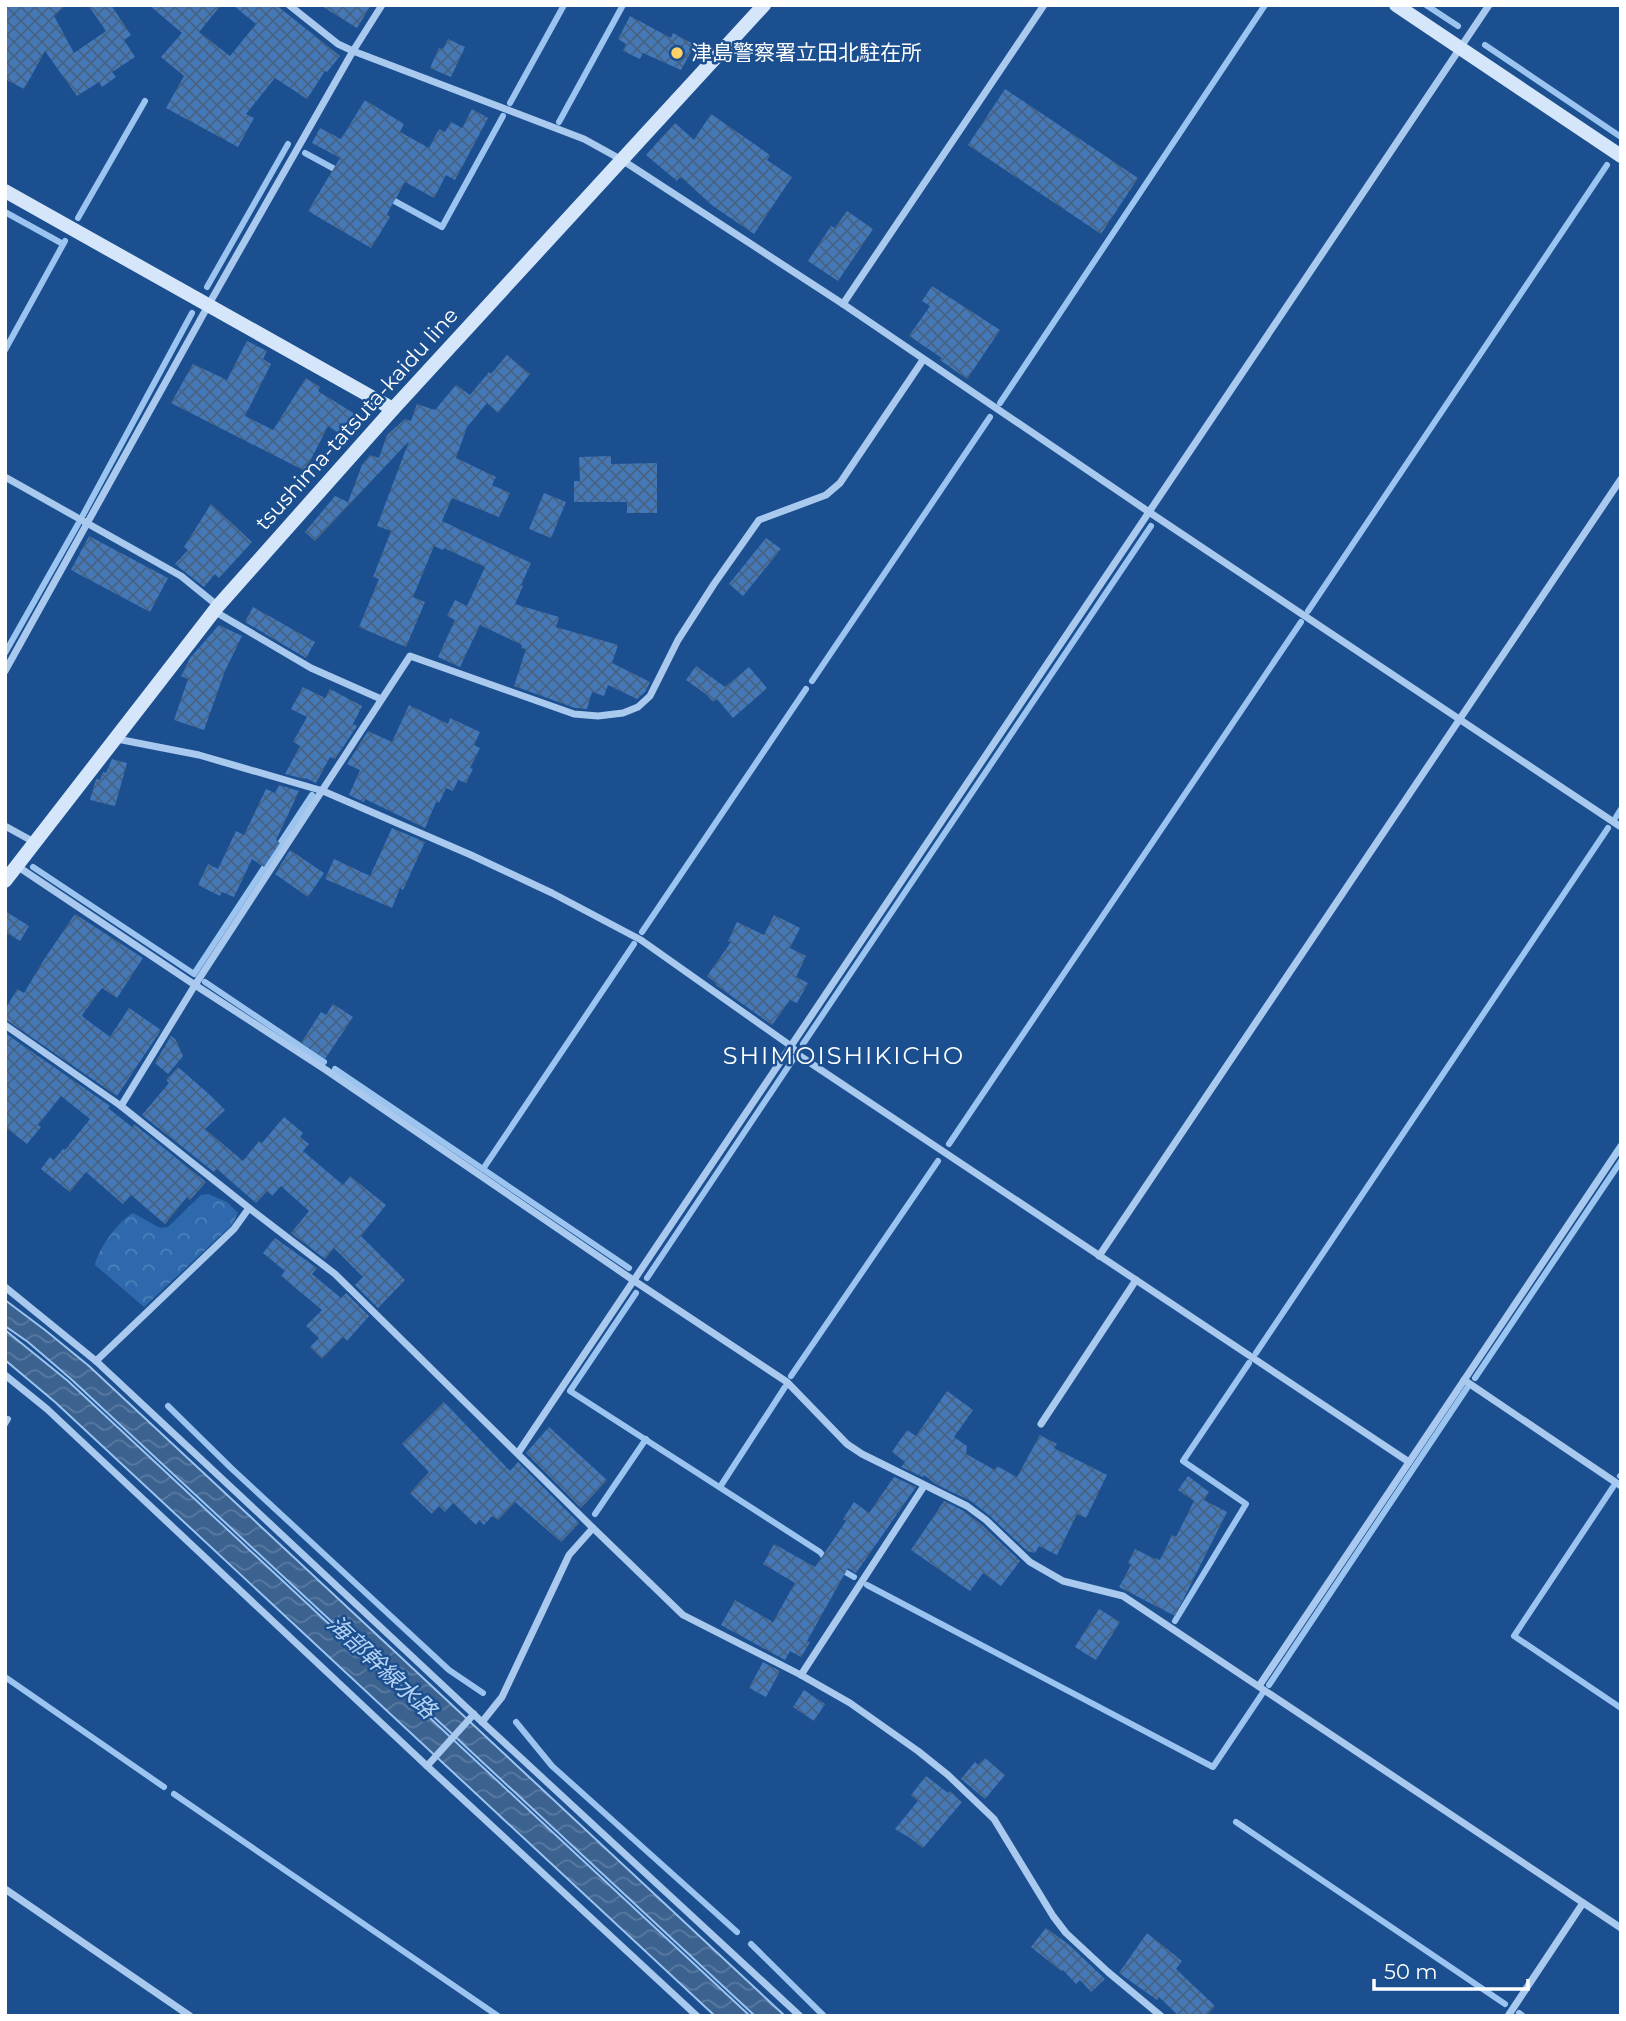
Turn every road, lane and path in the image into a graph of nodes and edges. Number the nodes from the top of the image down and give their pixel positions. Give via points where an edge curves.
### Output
1 (289, 5) edge
2 (382, 5) edge
3 (764, 5) edge
4 (1044, 5) edge
5 (1396, 5) edge
6 (1489, 5) edge
7 (1460, 48) junction
8 (353, 51) junction
9 (1621, 156) edge
10 (622, 160) junction
11 (5, 191) edge
12 (209, 304) junction
13 (843, 304) junction
14 (923, 360) junction
15 (393, 409) junction
16 (5, 477) edge
17 (1621, 479) edge
18 (1149, 512) junction
19 (87, 523) junction
20 (216, 608) junction
21 (5, 671) edge
22 (381, 699) junction
23 (1459, 718) junction
24 (116, 739) junction
25 (323, 790) junction
26 (5, 826) edge
27 (1621, 827) edge
28 (35, 843) junction
29 (17, 866) junction
30 (5, 881) edge
31 (195, 985) junction
32 (5, 1025) edge
33 (791, 1046) junction
34 (121, 1106) junction
35 (1621, 1146) edge
36 (249, 1208) junction
37 (1099, 1256) junction
38 (633, 1280) junction
39 (1136, 1280) junction
40 (5, 1287) edge
41 (96, 1361) junction
42 (5, 1375) edge
43 (1464, 1380) junction
44 (1041, 1424) dead end
45 (517, 1453) junction
46 (1409, 1462) junction
47 (924, 1486) junction
48 (1621, 1486) edge
49 (593, 1528) junction
50 (801, 1675) junction
51 (1259, 1686) junction
52 (473, 1715) junction
53 (482, 1722) junction
54 (430, 1762) junction
55 (5, 1889) edge
56 (1583, 1903) junction
57 (1621, 1928) edge
58 (190, 2016) edge
59 (697, 2016) edge
60 (800, 2016) edge
61 (1161, 2016) edge
62 (1508, 2016) edge

1 - 8 street
2 - 8 street
3 - 10 main road, tsushima-tatsuta-kaidu line
4 - 13 street
5 - 7 main road
6 - 7 street
7 - 9 main road
7 - 18 street
8 - 10 street via 572,134
8 - 12 street
10 - 13 street
10 - 15 main road, tsushima-tatsuta-kaidu line
11 - 12 main road
12 - 15 main road
12 - 19 street
13 - 14 street
14 - 18 street
14 - 22 street via 840,483 826,495 759,520 678,640 650,696 638,707 598,716 574,714 410,656
15 - 20 main road, tsushima-tatsuta-kaidu line
16 - 19 street
17 - 23 street
18 - 23 street
18 - 33 street
19 - 20 street via 181,576
19 - 21 street
20 - 22 street via 311,668
20 - 24 main road, tsushima-tatsuta-kaidu line
22 - 25 street
23 - 27 street
23 - 37 street
24 - 25 street via 199,755
24 - 28 main road, tsushima-tatsuta-kaidu line
25 - 31 street
25 - 33 street via 541,887 641,940
26 - 28 street
28 - 29 main road, tsushima-tatsuta-kaidu line
29 - 30 main road, tsushima-tatsuta-kaidu line
29 - 31 street
31 - 34 street
31 - 38 street
32 - 34 street
33 - 37 street
33 - 38 street
34 - 36 street
35 - 43 street
36 - 41 street via 234,1229
36 - 45 street via 335,1274
37 - 39 street
38 - 45 street
38 - 47 street via 787,1382 847,1444
39 - 44 street
39 - 46 street
40 - 41 street
41 - 52 street
42 - 54 street
43 - 46 street
43 - 48 street
45 - 49 street
46 - 51 street
47 - 50 street
47 - 51 street via 967,1506 1030,1562 1063,1581 1123,1596
49 - 50 street via 683,1615
49 - 53 street via 569,1555 502,1697
50 - 61 street via 850,1703 948,1775 994,1819 1066,1933
51 - 56 street
52 - 53 street
52 - 54 street
53 - 60 street
54 - 59 street
55 - 58 street
56 - 57 street
56 - 62 street

